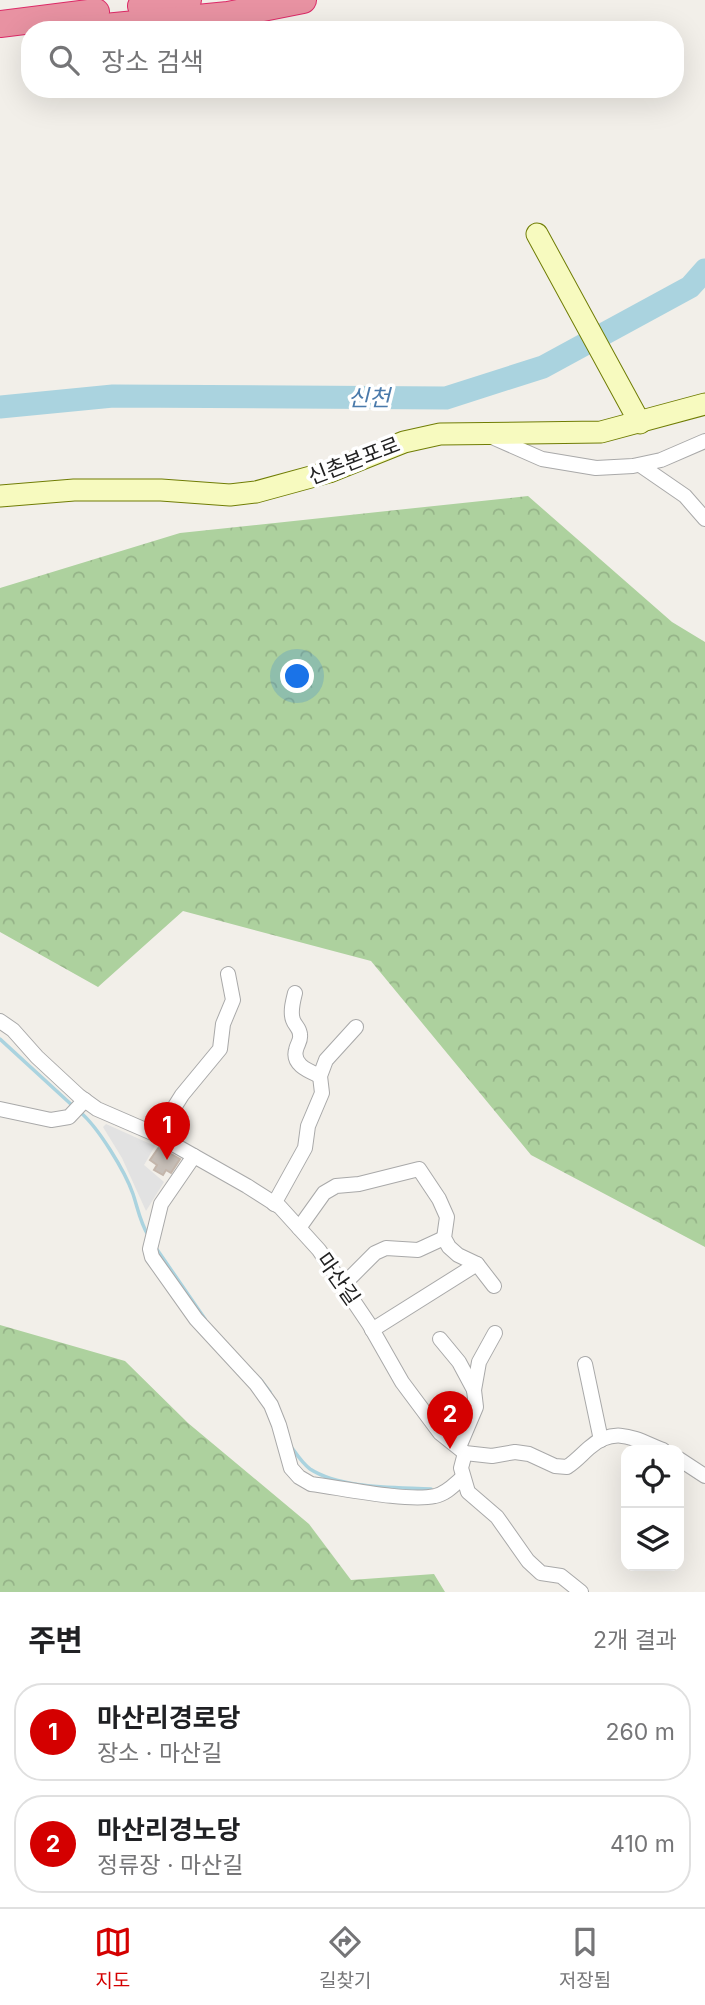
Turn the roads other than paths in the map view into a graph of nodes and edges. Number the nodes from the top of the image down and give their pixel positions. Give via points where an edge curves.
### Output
1 (188, 0) edge
2 (303, 0) edge
3 (21, 21) edge
4 (24, 21) edge
5 (166, 21) edge
6 (0, 24) edge
7 (21, 36) edge
8 (0, 40) edge
9 (537, 234) dead end
10 (705, 404) edge
11 (640, 423) junction
12 (485, 433) junction
13 (705, 441) edge
14 (640, 465) junction
15 (0, 496) edge
16 (705, 519) edge
17 (228, 974) dead end
18 (295, 993) dead end
19 (0, 1021) edge
20 (356, 1027) dead end
21 (320, 1076) junction
22 (78, 1108) junction
23 (0, 1109) edge
24 (157, 1135) junction
25 (194, 1156) junction
26 (274, 1203) junction
27 (299, 1228) junction
28 (444, 1238) junction
29 (477, 1264) junction
30 (342, 1286) junction
31 (494, 1286) dead end
32 (372, 1330) junction
33 (495, 1333) dead end
34 (440, 1339) dead end
35 (585, 1364) dead end
36 (474, 1390) junction
37 (600, 1440) junction
38 (650, 1445) edge
39 (462, 1450) junction
40 (684, 1463) edge
41 (705, 1476) edge
42 (462, 1478) junction
43 (581, 1592) edge

1 - 4 highway
2 - 5 highway
3 - 6 highway
7 - 8 highway
9 - 11 main road
10 - 11 main road, 신촌본포로
11 - 12 main road, 신촌본포로 via 600,432
12 - 14 street via 542,460 596,468
12 - 15 main road, 신촌본포로 via 440,434 404,442 329,472 256,492 74,490
13 - 14 street
14 - 16 street via 685,496
17 - 24 street via 233,1000 223,1024 220,1049
18 - 21 street via 293,1021 301,1031 295,1053 304,1069
19 - 22 street, 마산길 via 13,1030
20 - 21 street via 326,1060
21 - 26 street via 321,1093 305,1148
22 - 23 street via 51,1120
22 - 24 street, 마산길
24 - 25 street, 마산길
25 - 26 street, 마산길
25 - 42 street via 161,1204 152,1257 196,1320 271,1405 290,1468 311,1484 412,1497 436,1496
26 - 27 street, 마산길
27 - 28 street via 324,1193 336,1186 419,1168 447,1217
27 - 30 street, 마산길
28 - 29 street via 458,1255
28 - 30 street via 418,1250 375,1252
29 - 31 street
29 - 32 street
30 - 32 street, 마산길
32 - 39 street, 마산길 via 402,1382 440,1433
33 - 36 street via 480,1362
34 - 36 street
35 - 37 street
36 - 39 street via 476,1407
37 - 38 street via 623,1435
37 - 39 street via 567,1466 555,1466 529,1454 492,1456
39 - 42 street
40 - 41 street
42 - 43 street via 468,1492 497,1517 528,1561 541,1573 561,1576

